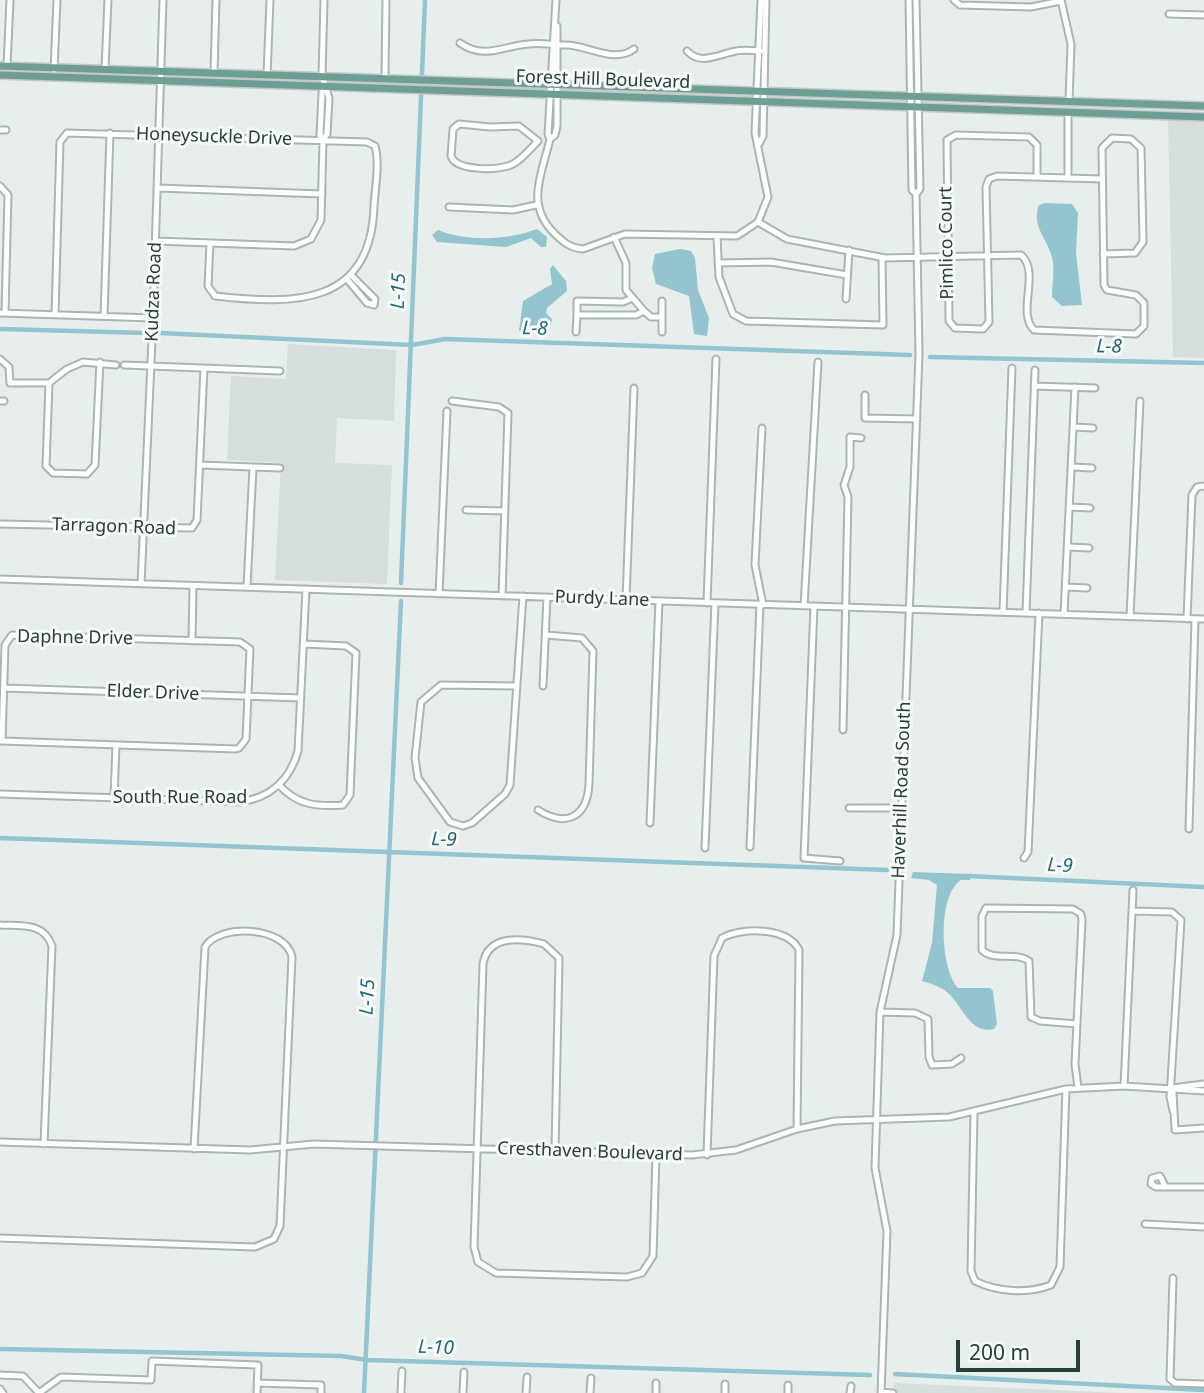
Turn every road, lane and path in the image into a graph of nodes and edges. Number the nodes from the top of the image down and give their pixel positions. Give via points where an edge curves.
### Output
1 (10, 0) edge
2 (57, 0) edge
3 (108, 0) edge
4 (163, 0) edge
5 (216, 0) edge
6 (270, 0) edge
7 (324, 0) edge
8 (386, 0) edge
9 (556, 0) edge
10 (764, 0) edge
11 (909, 0) edge
12 (916, 0) edge
13 (954, 0) edge
14 (1061, 0) edge
15 (1169, 14) dead end
16 (1204, 15) edge
17 (460, 43) dead end
18 (555, 45) junction
19 (634, 49) dead end
20 (687, 51) dead end
21 (762, 51) junction
22 (4, 66) edge
23 (54, 68) junction
24 (105, 69) junction
25 (160, 71) junction
26 (214, 73) junction
27 (0, 75) edge
28 (267, 75) junction
29 (322, 76) junction
30 (54, 77) junction
31 (385, 78) junction
32 (161, 80) junction
33 (554, 84) junction
34 (325, 87) junction
35 (761, 91) junction
36 (554, 95) junction
37 (914, 96) junction
38 (761, 101) junction
39 (1069, 101) junction
40 (1092, 102) junction
41 (915, 108) junction
42 (1204, 108) edge
43 (1044, 111) junction
44 (1068, 112) junction
45 (1200, 116) edge
46 (110, 133) junction
47 (160, 135) junction
48 (323, 140) junction
49 (512, 165) joint
50 (1037, 177) junction
51 (1068, 178) junction
52 (1102, 179) junction
53 (2, 187) edge
54 (158, 188) junction
55 (322, 194) junction
56 (536, 205) junction
57 (449, 207) dead end
58 (758, 222) junction
59 (614, 237) junction
60 (717, 237) junction
61 (156, 241) junction
62 (210, 243) junction
63 (849, 250) junction
64 (1103, 254) junction
65 (987, 256) junction
66 (947, 257) junction
67 (882, 258) junction
68 (917, 258) junction
69 (718, 263) junction
70 (847, 275) junction
71 (349, 277) junction
72 (630, 299) junction
73 (846, 299) dead end
74 (662, 301) dead end
75 (644, 311) junction
76 (2, 313) edge
77 (55, 315) junction
78 (577, 315) junction
79 (104, 316) junction
80 (662, 317) junction
81 (153, 318) junction
82 (662, 331) dead end
83 (576, 332) dead end
84 (0, 359) edge
85 (716, 359) dead end
86 (100, 362) junction
87 (818, 362) dead end
88 (116, 365) dead end
89 (124, 365) dead end
90 (151, 366) junction
91 (204, 368) junction
92 (1012, 368) dead end
93 (1035, 370) dead end
94 (281, 371) dead end
95 (49, 383) junction
96 (1034, 386) junction
97 (1075, 387) junction
98 (634, 388) dead end
99 (1095, 388) dead end
100 (865, 395) dead end
101 (452, 401) dead end
102 (1140, 401) dead end
103 (447, 411) dead end
104 (917, 419) junction
105 (1074, 427) junction
106 (762, 428) dead end
107 (1093, 428) dead end
108 (861, 438) dead end
109 (200, 465) junction
110 (253, 467) junction
111 (1073, 467) junction
112 (280, 468) dead end
113 (1092, 468) dead end
114 (1204, 486) edge
115 (1071, 507) junction
116 (1090, 508) dead end
117 (466, 510) dead end
118 (504, 510) junction
119 (0, 524) edge
120 (143, 528) junction
121 (1070, 547) junction
122 (1089, 548) dead end
123 (0, 579) edge
124 (141, 584) junction
125 (193, 586) junction
126 (247, 587) junction
127 (1067, 587) junction
128 (1087, 588) dead end
129 (306, 589) junction
130 (439, 594) junction
131 (502, 596) junction
132 (523, 596) junction
133 (547, 597) junction
134 (626, 600) junction
135 (659, 601) junction
136 (707, 603) junction
137 (715, 603) junction
138 (761, 605) junction
139 (804, 606) junction
140 (814, 606) junction
141 (844, 607) junction
142 (909, 609) junction
143 (1003, 612) junction
144 (1026, 613) junction
145 (1039, 613) junction
146 (1064, 614) junction
147 (1130, 617) junction
148 (1187, 619) junction
149 (1195, 619) junction
150 (1204, 619) edge
151 (546, 635) junction
152 (191, 641) junction
153 (304, 644) junction
154 (516, 686) junction
155 (543, 686) dead end
156 (4, 688) junction
157 (248, 696) junction
158 (302, 698) junction
159 (843, 730) dead end
160 (1, 741) edge
161 (116, 745) junction
162 (279, 785) junction
163 (0, 794) edge
164 (114, 798) junction
165 (849, 808) dead end
166 (901, 808) junction
167 (538, 810) dead end
168 (650, 823) dead end
169 (1189, 829) dead end
170 (750, 847) dead end
171 (705, 848) dead end
172 (1024, 858) dead end
173 (841, 861) dead end
174 (1133, 890) dead end
175 (1132, 911) junction
176 (0, 925) edge
177 (880, 1012) junction
178 (1077, 1024) junction
179 (961, 1058) dead end
180 (1204, 1084) edge
181 (1124, 1086) junction
182 (1078, 1088) junction
183 (1172, 1088) junction
184 (1066, 1090) junction
185 (1204, 1091) edge
186 (974, 1112) junction
187 (876, 1118) junction
188 (1204, 1128) edge
189 (797, 1129) junction
190 (0, 1142) edge
191 (44, 1144) junction
192 (284, 1147) junction
193 (477, 1148) junction
194 (194, 1149) junction
195 (555, 1151) junction
196 (656, 1155) junction
197 (707, 1155) junction
198 (1165, 1186) dead end
199 (1204, 1187) edge
200 (1145, 1224) dead end
201 (1204, 1227) edge
202 (0, 1238) edge
203 (1172, 1278) dead end
204 (402, 1371) dead end
205 (464, 1372) dead end
206 (0, 1375) edge
207 (527, 1377) dead end
208 (591, 1378) dead end
209 (257, 1383) junction
210 (656, 1383) dead end
211 (725, 1384) dead end
212 (1204, 1384) edge
213 (788, 1385) dead end
214 (38, 1393) edge
215 (257, 1393) edge
216 (321, 1393) edge
217 (401, 1393) edge
218 (463, 1393) edge
219 (526, 1393) edge
220 (590, 1393) edge
221 (656, 1393) edge
222 (725, 1393) edge
223 (788, 1393) edge
224 (881, 1393) edge
225 (893, 1393) edge

1 - 22 street
2 - 23 street
3 - 24 street
4 - 25 street, Kudza Road
5 - 26 street
6 - 28 street
7 - 29 street
8 - 31 street
9 - 18 street
10 - 21 street
11 - 37 street, Haverhill Road South
12 - 37 street, Haverhill Road South
13 - 14 street via 960,5 1031,7
14 - 39 street via 1071,44
15 - 16 street
17 - 18 street via 470,50 490,51 526,44
18 - 19 street via 587,47 616,56
18 - 33 street
20 - 21 street via 693,58
21 - 35 street
22 - 23 main road, Forest Hill Boulevard
23 - 24 main road, Forest Hill Boulevard
23 - 30 street
24 - 25 main road, Forest Hill Boulevard
25 - 26 main road, Forest Hill Boulevard
25 - 32 street, Kudza Road
26 - 28 main road, Forest Hill Boulevard
27 - 30 main road, Forest Hill Boulevard
28 - 29 main road, Forest Hill Boulevard
29 - 31 main road, Forest Hill Boulevard
29 - 34 street
30 - 32 main road, Forest Hill Boulevard
31 - 33 main road, Forest Hill Boulevard
32 - 34 main road, Forest Hill Boulevard
32 - 47 street, Kudza Road
33 - 35 main road, Forest Hill Boulevard
33 - 36 street
34 - 36 main road, Forest Hill Boulevard
34 - 48 street via 328,110
35 - 37 main road, Forest Hill Boulevard
35 - 38 street
36 - 38 main road, Forest Hill Boulevard
36 - 56 street
37 - 39 main road, Forest Hill Boulevard
37 - 41 street, Haverhill Road South
38 - 41 main road, Forest Hill Boulevard
38 - 58 street via 763,136 759,144 768,197
39 - 40 main road, Forest Hill Boulevard
39 - 43 main road
40 - 42 main road, Forest Hill Boulevard
40 - 44 main road
41 - 43 main road, Forest Hill Boulevard
41 - 68 street, Haverhill Road South via 912,190 916,194
42 - 45 main road
43 - 44 main road, Forest Hill Boulevard
44 - 45 main road, Forest Hill Boulevard
44 - 51 street
46 - 47 street, Honeysuckle Drive
46 - 77 street, Honeysuckle Drive via 62,136
46 - 79 street
47 - 48 street, Honeysuckle Drive
47 - 54 street, Kudza Road
48 - 55 street
48 - 71 street, Honeysuckle Drive via 367,142 376,152 374,225 369,248
49 - 49 street via 538,141 522,127 459,124 453,129 451,156 455,163 485,169
50 - 51 street, Pimlico Court
50 - 65 street, Pimlico Court via 997,176 988,182
50 - 66 street, Pimlico Court via 1038,148 1032,138 948,138
51 - 52 street, Pimlico Court
52 - 64 street
52 - 64 street via 1104,143 1112,138 1139,144 1143,242 1135,253
53 - 76 street via 8,195
54 - 55 street
54 - 61 street, Kudza Road
55 - 62 street via 319,229 306,243
56 - 57 street via 513,210
56 - 59 street via 546,225 569,246 583,250
58 - 60 street via 737,236
58 - 63 street via 787,239
59 - 60 street
59 - 72 street via 626,264 625,290
60 - 69 street
61 - 62 street
61 - 81 street, Kudza Road
62 - 71 street via 208,286 218,297 298,299 327,292
63 - 67 street
63 - 70 street
64 - 65 street via 1107,290 1136,295 1144,303 1144,327 1139,333 1034,330 1029,323 1025,258
65 - 66 street
65 - 66 street, Pimlico Court via 989,322 983,329 957,329 950,324
66 - 68 street
67 - 68 street
67 - 69 street via 883,325 740,319 732,311
68 - 104 street, Haverhill Road South
69 - 70 street via 771,262
70 - 73 street
71 - 71 street via 366,303 374,305 375,299
72 - 75 street
72 - 78 street via 578,301
74 - 80 street
75 - 78 street via 636,316
75 - 80 street
76 - 77 street
77 - 79 street
78 - 83 street
79 - 81 street
80 - 82 street
81 - 90 street, Kudza Road
84 - 95 street via 9,367 10,383
85 - 136 street
86 - 88 street
86 - 95 street via 73,366
86 - 95 street via 93,471 84,475 50,471 46,463
87 - 139 street
89 - 90 street
90 - 91 street
90 - 120 street, Kudza Road
91 - 94 street
91 - 109 street, Tarragon Road
92 - 143 street
93 - 96 street
96 - 97 street
96 - 144 street
97 - 99 street
97 - 105 street
98 - 134 street
100 - 104 street via 865,418
101 - 118 street via 499,407 508,414
102 - 147 street
103 - 130 street
104 - 142 street, Haverhill Road South
105 - 107 street
105 - 111 street
106 - 138 street via 755,565
108 - 141 street via 850,437 844,485 848,497
109 - 110 street
109 - 120 street, Tarragon Road via 195,526
110 - 112 street
110 - 126 street
111 - 113 street
111 - 115 street
114 - 148 street via 1196,487 1192,495
115 - 116 street
115 - 121 street
117 - 118 street
118 - 131 street
119 - 120 street, Tarragon Road
120 - 124 street, Kudza Road
121 - 122 street
121 - 127 street
123 - 124 street, Purdy Lane
124 - 125 street, Purdy Lane
125 - 126 street, Purdy Lane
125 - 152 street
126 - 129 street, Purdy Lane
127 - 128 street
127 - 146 street
129 - 130 street, Purdy Lane
129 - 153 street
130 - 131 street, Purdy Lane
131 - 132 street, Purdy Lane
132 - 133 street, Purdy Lane
132 - 154 street
133 - 134 street, Purdy Lane
133 - 151 street
134 - 135 street, Purdy Lane
135 - 136 street, Purdy Lane
135 - 168 street
136 - 137 street, Purdy Lane
137 - 138 street, Purdy Lane
137 - 171 street
138 - 139 street, Purdy Lane
138 - 170 street
139 - 140 street, Purdy Lane
140 - 141 street, Purdy Lane
140 - 173 street via 804,858
141 - 142 street, Purdy Lane
141 - 159 street
142 - 143 street, Purdy Lane
142 - 166 street, Haverhill Road South
143 - 144 street, Purdy Lane
144 - 145 street, Purdy Lane
145 - 146 street, Purdy Lane
145 - 172 street via 1028,852
146 - 147 street, Purdy Lane
147 - 148 street, Purdy Lane
148 - 149 street, Purdy Lane
149 - 150 street, Purdy Lane
149 - 169 street
151 - 155 street
151 - 167 street via 582,638 593,651 589,784 587,804 580,813 565,818
152 - 156 street, Daphne Drive via 12,635 5,645
152 - 157 street, Daphne Drive via 246,644 250,652
153 - 158 street
153 - 162 street via 352,648 357,656 348,801 340,806 303,803
154 - 154 street via 509,789 475,822 453,824 418,778 415,758 421,702 441,685
156 - 157 street, Elder Drive
156 - 160 street, Daphne Drive
157 - 158 street, Elder Drive
157 - 161 street via 244,745 236,749
158 - 162 street via 298,751
160 - 161 street
161 - 164 street
162 - 164 street, South Rue Road via 240,802
163 - 164 street, South Rue Road
165 - 166 street
166 - 177 street, Haverhill Road South via 897,935
174 - 175 street
175 - 181 street
175 - 183 street via 1172,912 1181,920
176 - 191 street via 39,929 52,949
177 - 179 street via 915,1013 928,1019 932,1065 952,1064
177 - 187 street, Haverhill Road South
178 - 178 street via 1079,911 986,908 982,950 1029,961 1031,1017
178 - 182 street
180 - 183 street, Cresthaven Boulevard
181 - 182 street, Cresthaven Boulevard
181 - 183 street, Cresthaven Boulevard
182 - 184 street, Cresthaven Boulevard
183 - 185 street, Cresthaven Boulevard
183 - 188 street via 1175,1130
184 - 186 street, Cresthaven Boulevard
184 - 186 street via 1060,1268 1051,1285 1040,1289 986,1286 975,1281 971,1271
186 - 187 street, Cresthaven Boulevard
187 - 189 street, Cresthaven Boulevard
187 - 224 street, Haverhill Road South via 875,1175 887,1231
189 - 197 street, Cresthaven Boulevard via 750,1147
189 - 197 street via 800,953 786,936 729,934 714,953
190 - 191 street, Cresthaven Boulevard
191 - 194 street, Cresthaven Boulevard
192 - 193 street, Cresthaven Boulevard
192 - 194 street, Cresthaven Boulevard
192 - 194 street via 292,954 277,936 246,933 218,935 204,950
192 - 202 street via 281,1226 274,1239 255,1247
193 - 195 street, Cresthaven Boulevard
193 - 195 street via 483,961 497,943 523,940 550,946 560,964
193 - 196 street via 474,1247 478,1262 496,1273 633,1276 648,1267 653,1256
195 - 196 street, Cresthaven Boulevard
196 - 197 street, Cresthaven Boulevard
198 - 199 street
200 - 201 street
203 - 212 street via 1170,1379
204 - 217 street
205 - 218 street
206 - 214 street via 23,1376
207 - 219 street
208 - 220 street
209 - 214 street via 258,1365 152,1361 151,1380 61,1377
209 - 215 street
209 - 216 street via 321,1385
210 - 221 street
211 - 222 street
213 - 223 street
224 - 225 street

